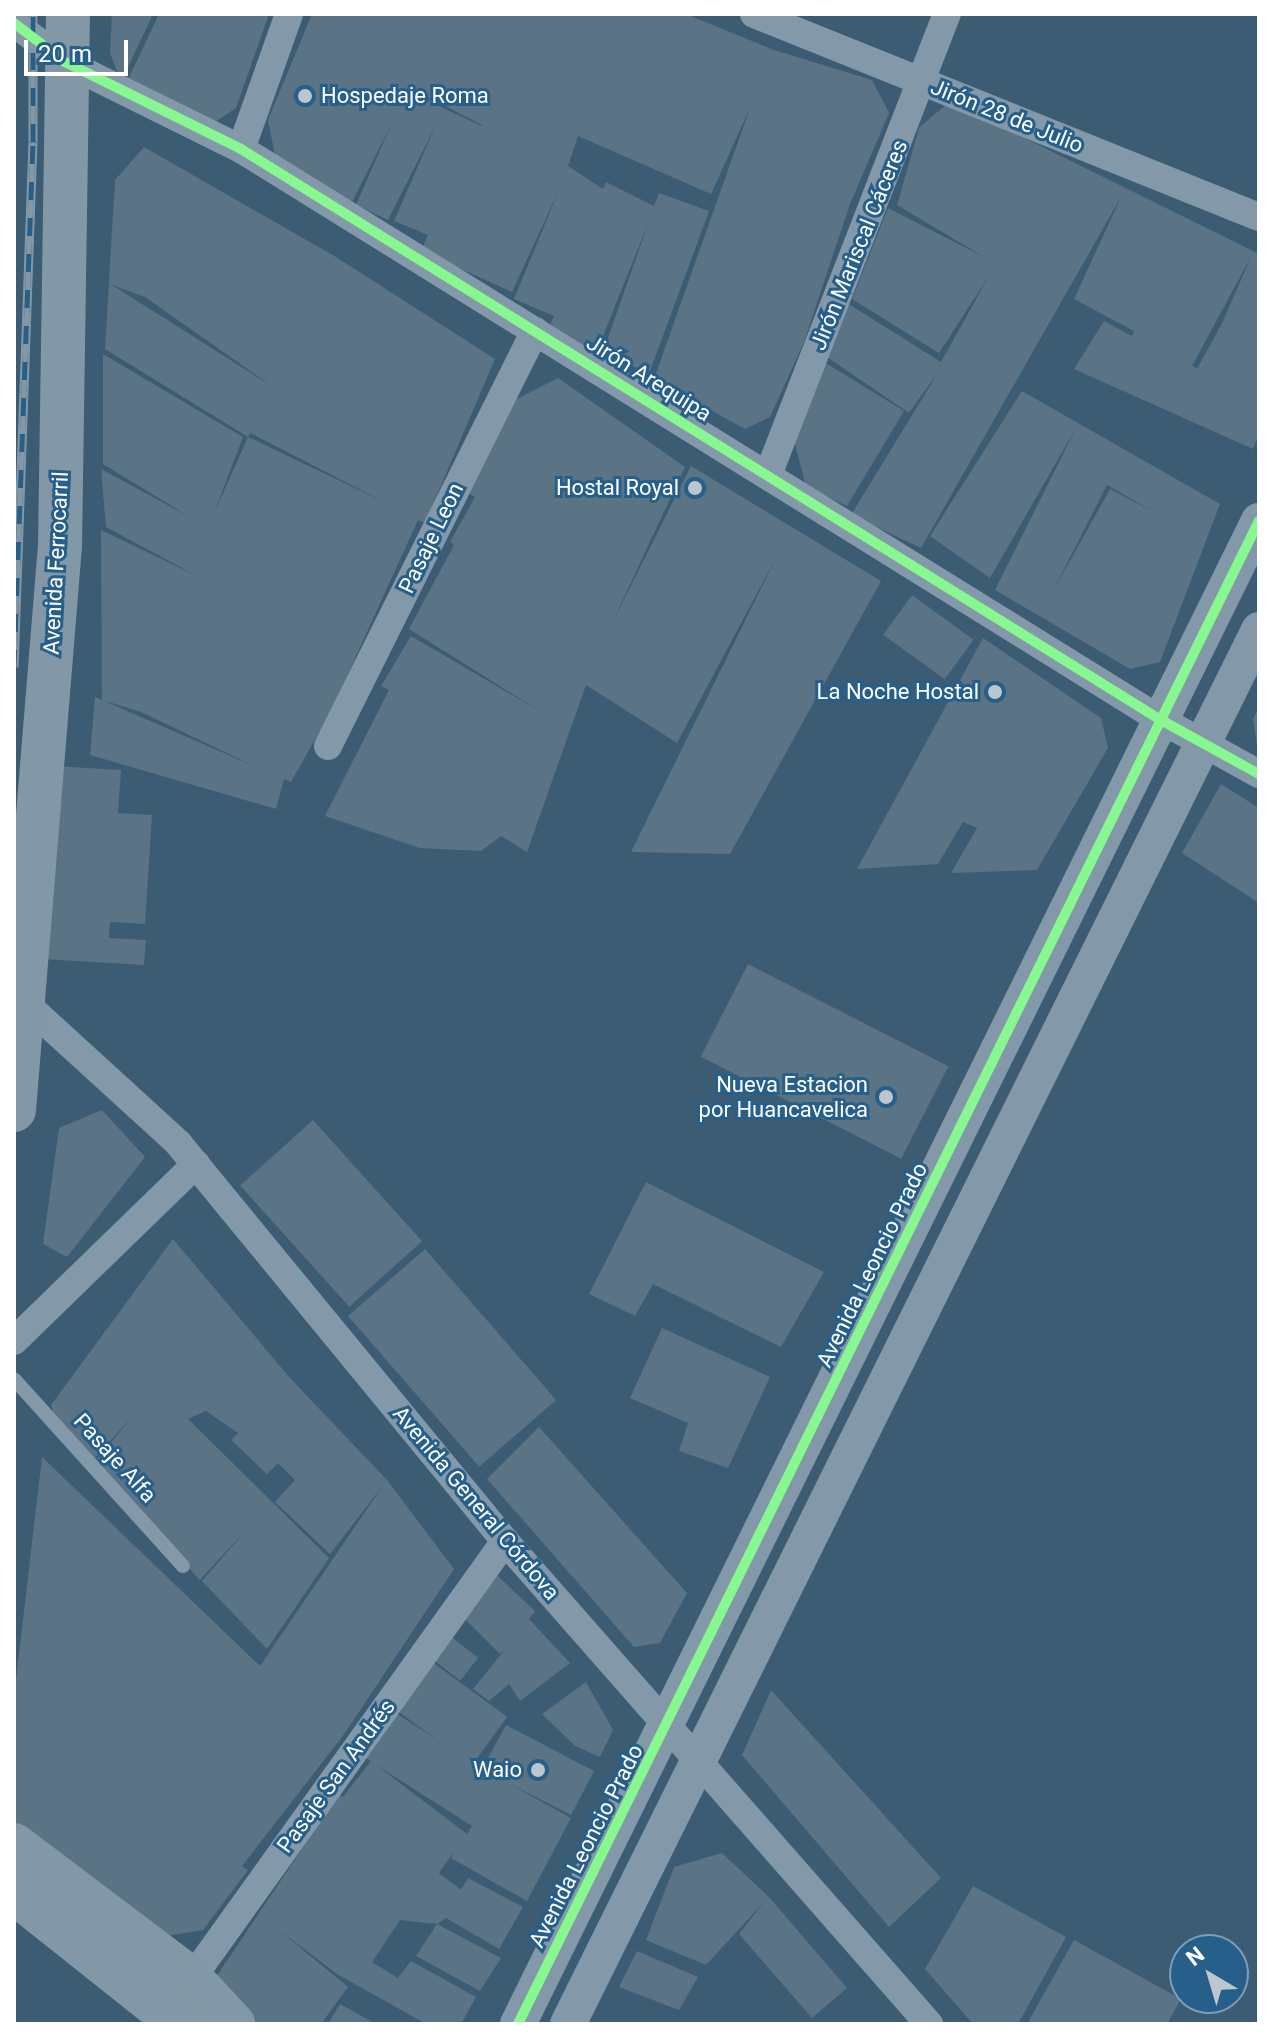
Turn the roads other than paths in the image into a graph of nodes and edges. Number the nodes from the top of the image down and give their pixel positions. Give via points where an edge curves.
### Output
1 (68, 14) edge
2 (289, 14) edge
3 (754, 14) edge
4 (947, 14) edge
5 (14, 23) edge
6 (65, 62) junction
7 (924, 82) junction
8 (241, 149) junction
9 (1259, 217) edge
10 (535, 331) junction
11 (768, 475) junction
12 (1259, 521) edge
13 (1259, 630) edge
14 (1161, 720) junction
15 (1203, 743) junction
16 (328, 746) dead end
17 (1259, 774) edge
18 (1043, 961) junction
19 (1086, 981) junction
20 (18, 996) edge
21 (14, 1110) edge
22 (196, 1164) junction
23 (905, 1244) junction
24 (946, 1264) junction
25 (14, 1341) edge
26 (14, 1379) edge
27 (505, 1541) junction
28 (183, 1566) dead end
29 (668, 1727) junction
30 (699, 1759) junction
31 (14, 1845) edge
32 (14, 1892) edge
33 (180, 2005) edge
34 (233, 2024) edge
35 (518, 2024) edge
36 (568, 2024) edge
37 (929, 2024) edge

1 - 6 main road, Avenida Ferrocarril
2 - 8 street
3 - 7 street, Jirón 28 de Julio
4 - 7 street, Jirón Mariscal Cáceres
5 - 6 street, Jirón Arequipa
6 - 8 street, Jirón Arequipa
6 - 20 main road, Avenida Ferrocarril via 60,546
7 - 9 street, Jirón 28 de Julio
7 - 11 street, Jirón Mariscal Cáceres
8 - 10 street, Jirón Arequipa
10 - 11 street, Jirón Arequipa
10 - 16 street, Pasaje Leon
11 - 14 street, Jirón Arequipa
12 - 14 street, Avenida Leoncio Prado
13 - 15 street
14 - 15 street, Jirón Arequipa
14 - 18 street, Avenida Leoncio Prado
15 - 17 street, Jirón Arequipa
15 - 19 street
18 - 19 street
18 - 23 street, Avenida Leoncio Prado
19 - 24 street
20 - 21 main road, Avenida Ferrocarril
20 - 22 street, Avenida General Córdova via 150,1112
22 - 25 street
22 - 27 street, Avenida General Córdova
23 - 24 street
23 - 29 street, Avenida Leoncio Prado
24 - 30 street
26 - 28 lane, Pasaje Alfa
27 - 29 street, Avenida General Córdova
27 - 33 street, Pasaje San Andrés
29 - 30 street, Avenida General Córdova
29 - 35 street, Avenida Leoncio Prado
30 - 36 street
30 - 37 street, Avenida General Córdova
31 - 33 main road
32 - 33 main road
33 - 34 main road

